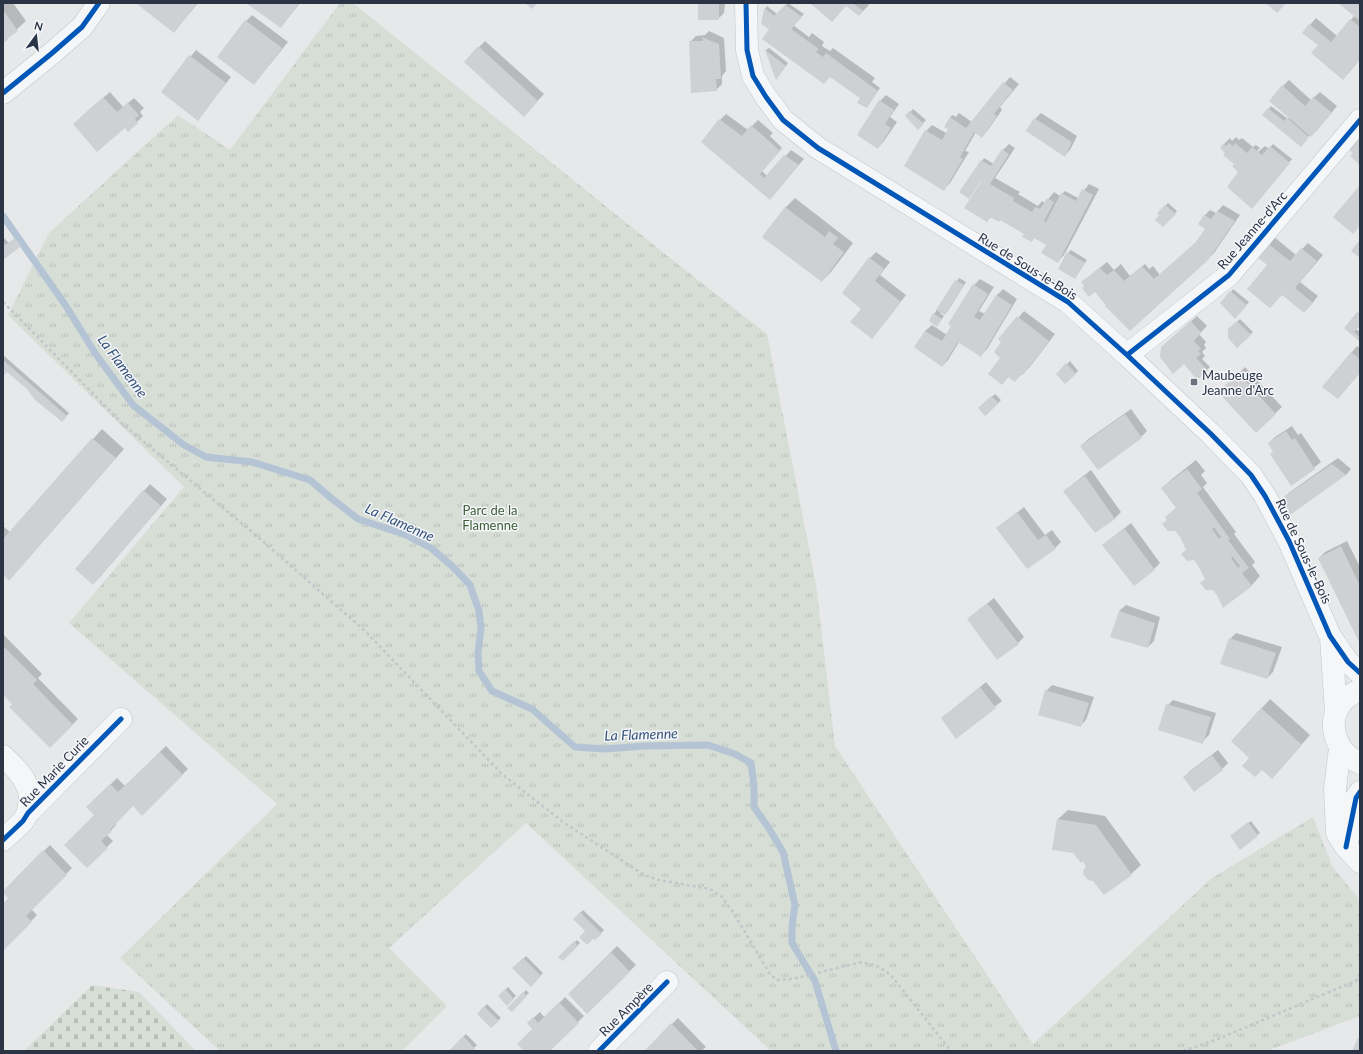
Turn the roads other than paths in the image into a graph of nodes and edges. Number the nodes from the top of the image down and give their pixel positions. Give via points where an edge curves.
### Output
1 (99, 3) edge
2 (746, 3) edge
3 (3, 93) edge
4 (1360, 120) edge
5 (1127, 355) junction
6 (1330, 636) junction
7 (1360, 673) edge
8 (1360, 690) edge
9 (1336, 713) junction
10 (121, 719) dead end
11 (1340, 748) junction
12 (3, 756) edge
13 (1360, 763) edge
14 (1360, 792) edge
15 (28, 813) junction
16 (3, 840) edge
17 (1353, 854) edge
18 (667, 982) dead end
19 (599, 1051) edge

1 - 3 street via 82,27
2 - 5 street, Rue de Sous-le-Bois via 747,50 753,76 783,120 818,148 1068,302
4 - 5 street, Rue Jeanne-d'Arc via 1229,275
5 - 6 street, Rue de Sous-le-Bois via 1251,475 1289,541
6 - 7 street, Rue de Sous-le-Bois via 1348,662
6 - 9 street, Rue de Sous-le-Bois
8 - 9 street via 1342,702
9 - 11 street, Rue de Sous-le-Bois via 1335,738
10 - 15 street, Rue Marie Curie
11 - 13 street
11 - 17 street via 1335,789 1337,833
12 - 15 street via 21,774 27,786 30,797
14 - 17 street via 1356,798
15 - 16 street, Rue Marie Curie
18 - 19 street, Rue Ampère

